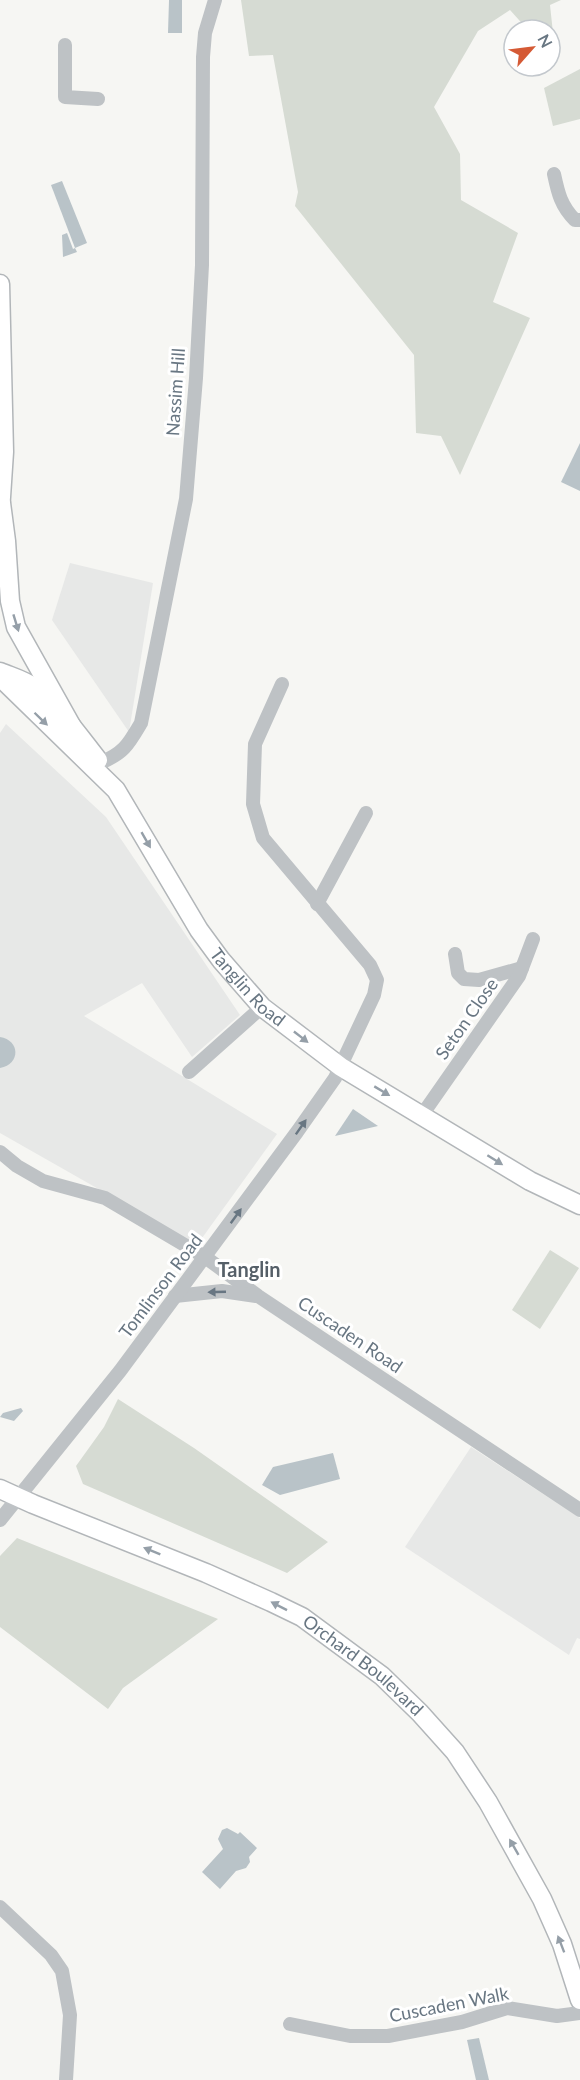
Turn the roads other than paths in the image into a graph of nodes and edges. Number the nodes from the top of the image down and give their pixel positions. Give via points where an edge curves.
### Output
1 (215, 0) edge
2 (65, 45) dead end
3 (98, 99) dead end
4 (554, 174) dead end
5 (580, 220) edge
6 (0, 284) edge
7 (1, 508) edge
8 (0, 672) edge
9 (0, 677) edge
10 (282, 684) dead end
11 (72, 727) junction
12 (100, 763) junction
13 (116, 790) junction
14 (366, 813) dead end
15 (317, 904) junction
16 (532, 939) dead end
17 (455, 954) dead end
18 (522, 968) junction
19 (262, 1006) junction
20 (341, 1067) junction
21 (189, 1072) dead end
22 (422, 1115) junction
23 (0, 1152) edge
24 (580, 1205) edge
25 (205, 1257) junction
26 (175, 1296) junction
27 (258, 1296) junction
28 (0, 1489) edge
29 (19, 1498) junction
30 (580, 1510) edge
31 (0, 1520) edge
32 (0, 1907) edge
33 (580, 2000) edge
34 (580, 2013) edge
35 (290, 2024) dead end
36 (66, 2080) edge

1 - 12 street, Nassim Hill via 203,57 202,266 186,499 141,723 117,756
2 - 3 street via 65,97
4 - 5 street via 560,201 571,216
6 - 7 main road via 4,452
7 -> 11 main road via 16,627
8 - 11 main road via 35,689
9 -> 13 main road, Tanglin Road
10 - 15 street via 255,744 252,804 263,838
11 - 12 main road
12 - 13 main road
13 -> 19 main road, Tanglin Road via 199,930
14 - 15 street
15 - 20 street, Tomlinson Road via 370,965 377,980
16 - 18 street, Seton Close
17 - 18 street via 458,973 464,979 479,980
18 - 22 street, Seton Close
19 -> 20 main road, Tanglin Road
19 - 21 street
20 -> 22 main road, Tanglin Road
25 -> 20 street, Tomlinson Road
22 -> 24 main road, Tanglin Road via 530,1181
23 - 25 street, Cuscaden Road via 43,1180 105,1198
25 - 26 street, Tomlinson Road
25 - 27 street, Cuscaden Road
27 -> 26 street via 222,1291
26 - 29 street, Tomlinson Road
27 - 30 street, Cuscaden Road
28 - 29 main road, Orchard Boulevard
29 - 31 street, Tomlinson Road
33 -> 29 main road, Orchard Boulevard via 542,1899 488,1802 455,1752 382,1676 302,1617 206,1573
32 - 36 street via 51,1955 62,1971 70,2015
34 - 35 street, Cuscaden Walk via 557,2016 507,2008 462,2022 388,2036 350,2036

